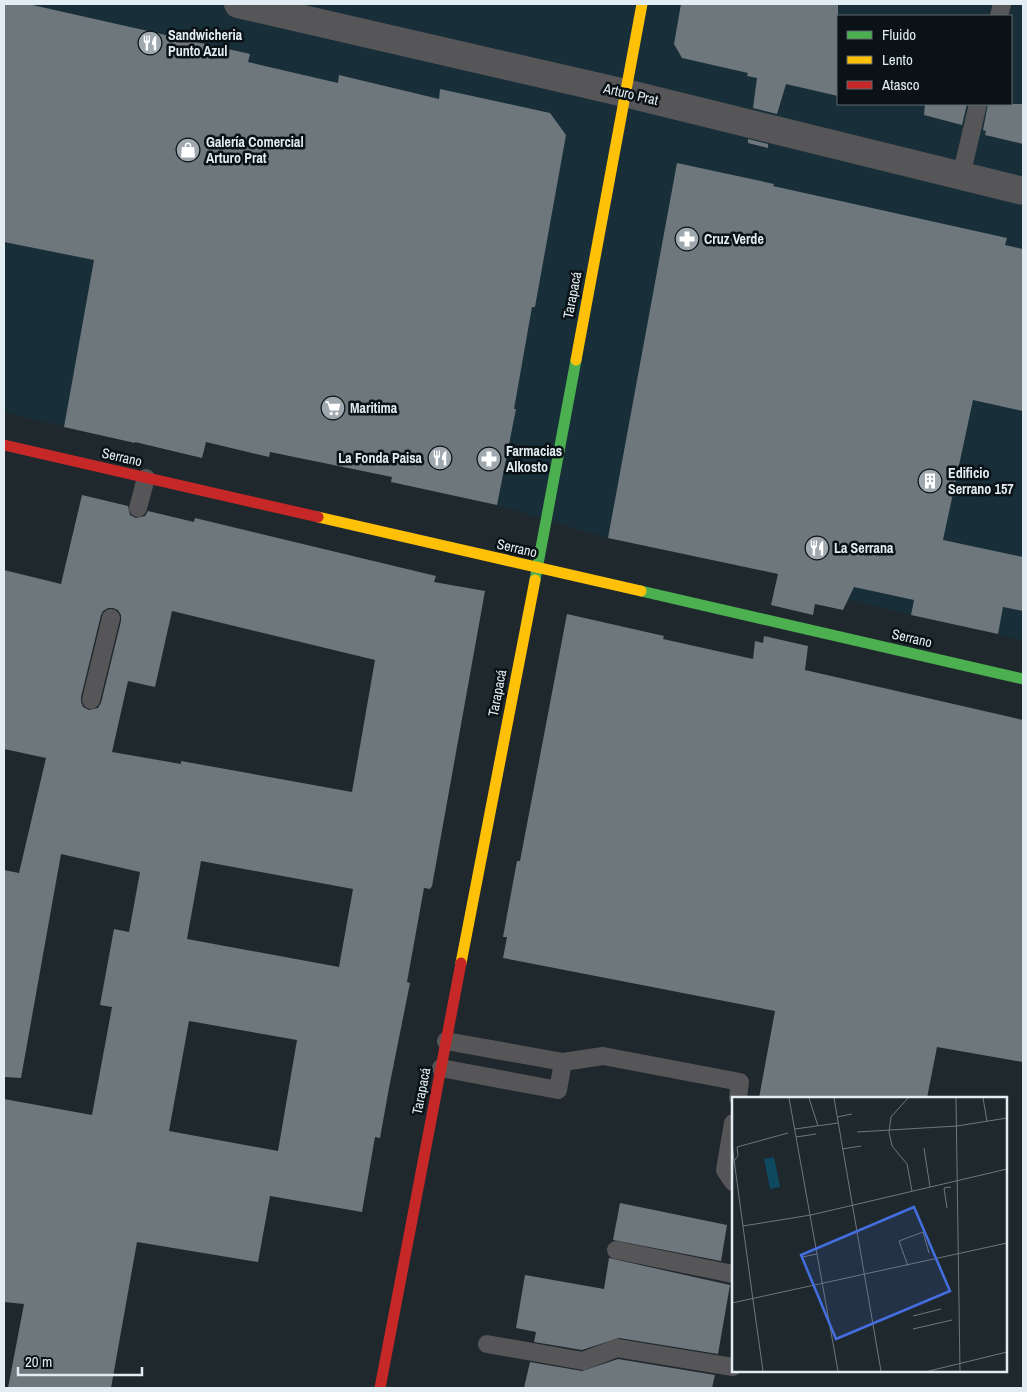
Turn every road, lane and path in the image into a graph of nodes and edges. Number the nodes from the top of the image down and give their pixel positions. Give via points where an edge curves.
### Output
1 (238, 4) edge
2 (642, 4) edge
3 (626, 93) junction
4 (978, 105) edge
5 (961, 176) junction
6 (1023, 191) edge
7 (4, 445) edge
8 (146, 478) junction
9 (138, 508) dead end
10 (537, 568) junction
11 (111, 618) dead end
12 (1023, 679) edge
13 (91, 700) dead end
14 (446, 1041) junction
15 (563, 1062) junction
16 (441, 1068) junction
17 (738, 1097) edge
18 (732, 1129) edge
19 (732, 1180) edge
20 (616, 1250) dead end
21 (732, 1274) edge
22 (487, 1344) dead end
23 (732, 1367) edge
24 (380, 1388) edge

1 - 3 street, Arturo Prat
2 - 3 main road, Tarapacá
3 - 5 street, Arturo Prat
3 - 10 main road, Tarapacá
4 - 5 lane
5 - 6 street, Arturo Prat
7 - 8 main road, Serrano
8 - 9 lane
8 - 10 main road, Serrano
10 - 12 main road, Serrano
10 - 14 main road, Tarapacá
11 - 13 lane
14 - 15 lane
14 - 16 main road, Tarapacá
15 - 16 lane via 558,1090
15 - 17 lane via 603,1056 740,1082
16 - 24 main road, Tarapacá
18 - 19 lane via 725,1170
20 - 21 lane
22 - 23 lane via 583,1361 617,1348

